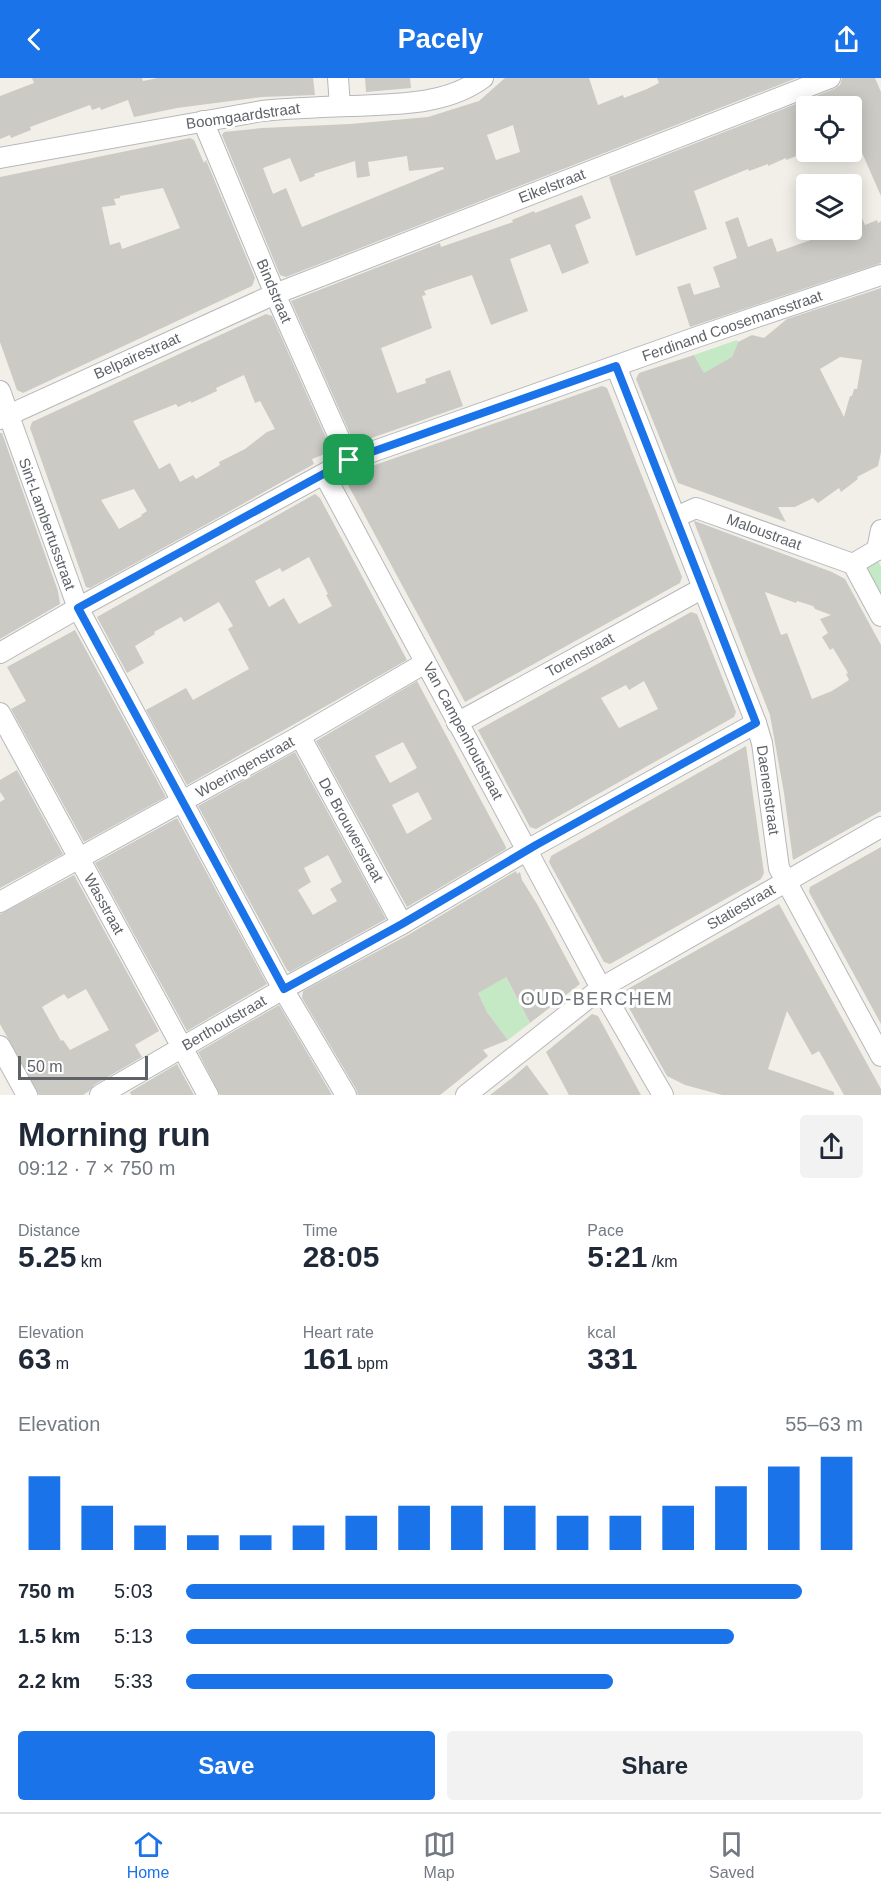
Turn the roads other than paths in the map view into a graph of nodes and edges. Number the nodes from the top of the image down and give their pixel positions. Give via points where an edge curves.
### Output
1 (338, 78) edge
2 (483, 78) edge
3 (830, 78) edge
4 (340, 106) junction
5 (203, 121) junction
6 (0, 158) edge
7 (881, 275) edge
8 (275, 294) junction
9 (616, 366) junction
10 (0, 391) edge
11 (4, 417) edge
12 (349, 460) junction
13 (324, 474) junction
14 (676, 517) junction
15 (881, 530) edge
16 (879, 554) edge
17 (852, 564) junction
18 (703, 588) junction
19 (78, 608) junction
20 (881, 616) edge
21 (0, 653) edge
22 (425, 663) junction
23 (0, 713) edge
24 (457, 723) junction
25 (756, 723) junction
26 (300, 736) junction
27 (183, 801) junction
28 (881, 827) edge
29 (528, 850) junction
30 (79, 859) junction
31 (786, 881) junction
32 (0, 902) edge
33 (402, 924) junction
34 (601, 988) junction
35 (284, 989) junction
36 (0, 1046) edge
37 (182, 1047) junction
38 (881, 1056) edge
39 (27, 1095) edge
40 (99, 1095) edge
41 (208, 1095) edge
42 (346, 1095) edge
43 (466, 1095) edge
44 (663, 1095) edge

1 - 4 street
2 - 4 street, Boomgaardstraat via 437,99
3 - 8 street, Eikelstraat
4 - 5 street, Boomgaardstraat via 272,110
5 - 6 street, Boomgaardstraat
5 - 8 street, Bindstraat
7 - 9 street, Ferdinand Coosemansstraat
8 - 11 street, Belpairestraat
8 - 12 street, Bindstraat
9 - 12 street, Ferdinand Coosemansstraat
9 - 14 street, Daenenstraat
10 - 11 street, Sint-Lambertusstraat
11 - 19 street, Sint-Lambertusstraat
12 - 13 street, Ferdinand Coosemansstraat
13 - 19 street, Ferdinand Coosemansstraat
13 - 22 street, Van Campenhoutstraat
14 - 17 street, Maloustraat via 696,508
14 - 18 street, Daenenstraat
15 - 16 street
16 - 17 street
17 - 20 street
18 - 24 street, Torenstraat
18 - 25 street, Daenenstraat
19 - 21 street, Ferdinand Coosemansstraat
19 - 27 street, Sint-Lambertusstraat
22 - 24 street, Van Campenhoutstraat
22 - 26 street, Woeringenstraat
23 - 30 street, Wasstraat
24 - 29 street, Van Campenhoutstraat
25 - 29 street, Berthoutstraat
25 - 31 street, Daenenstraat via 779,868
26 - 27 street, Woeringenstraat
26 - 33 street, De Brouwerstraat
27 - 30 street, Woeringenstraat
27 - 35 street, Sint-Lambertusstraat
28 - 31 street, Statiestraat
29 - 33 street, Berthoutstraat
29 - 34 street, Van Campenhoutstraat
30 - 32 street, Woeringenstraat
30 - 37 street, Wasstraat
31 - 34 street, Statiestraat
31 - 38 street, Daenenstraat
33 - 35 street, Berthoutstraat
34 - 43 street, Statiestraat
34 - 44 street, Van Campenhoutstraat
35 - 37 street, Berthoutstraat
35 - 42 street, Sint-Lambertusstraat
36 - 39 street
37 - 40 street, Berthoutstraat
37 - 41 street, Wasstraat

